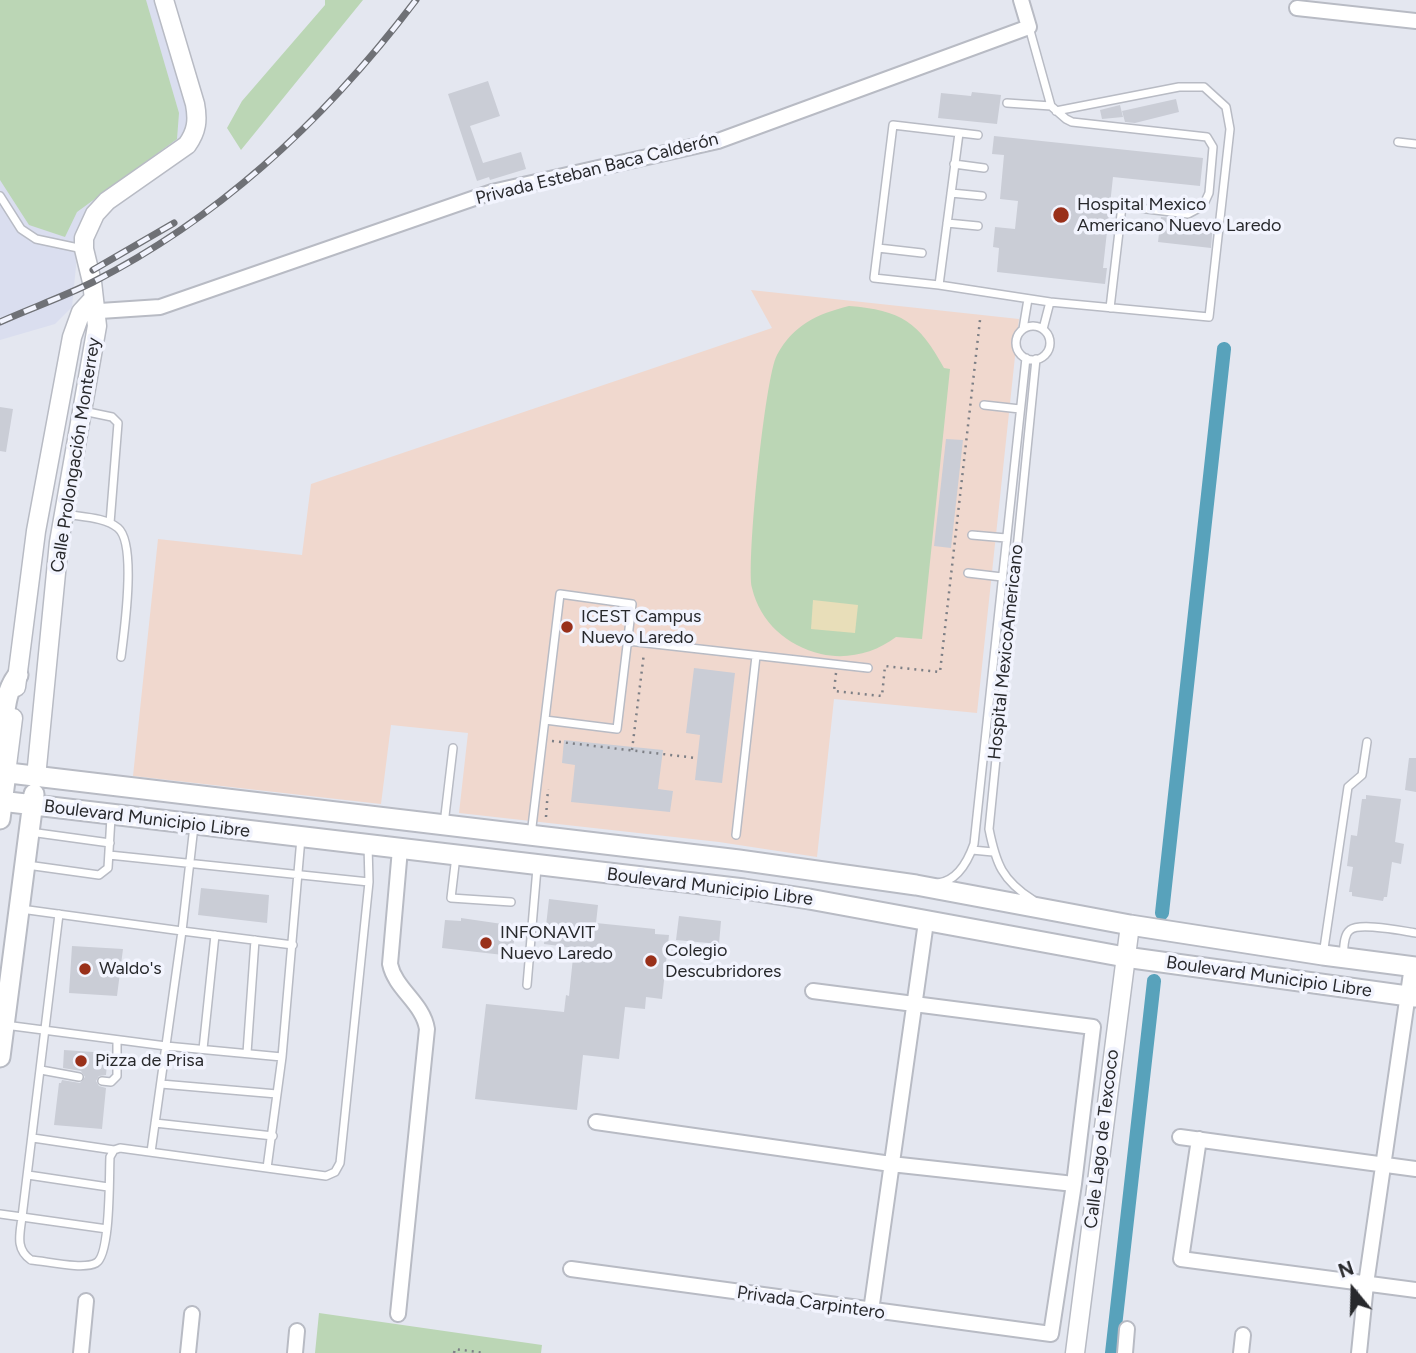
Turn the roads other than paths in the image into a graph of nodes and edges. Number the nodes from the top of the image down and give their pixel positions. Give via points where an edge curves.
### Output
1 (164, 0) edge
2 (1021, 0) edge
3 (1297, 8) dead end
4 (1416, 21) edge
5 (1028, 27) junction
6 (1007, 103) dead end
7 (1054, 109) junction
8 (960, 132) junction
9 (978, 135) dead end
10 (1398, 142) dead end
11 (1416, 145) edge
12 (954, 164) junction
13 (984, 168) dead end
14 (951, 193) junction
15 (0, 196) edge
16 (982, 196) dead end
17 (947, 223) junction
18 (978, 226) dead end
19 (878, 248) junction
20 (84, 249) junction
21 (922, 253) dead end
22 (939, 285) junction
23 (1028, 299) junction
24 (1050, 302) junction
25 (90, 308) junction
26 (1110, 308) junction
27 (1023, 329) junction
28 (1043, 329) junction
29 (1026, 358) junction
30 (1036, 359) junction
31 (984, 405) dead end
32 (1020, 409) junction
33 (83, 411) junction
34 (1017, 434) junction
35 (1028, 436) junction
36 (64, 514) junction
37 (110, 523) junction
38 (1018, 534) junction
39 (972, 535) dead end
40 (1006, 536) junction
41 (968, 573) dead end
42 (1002, 577) junction
43 (628, 641) junction
44 (756, 656) junction
45 (121, 657) dead end
46 (868, 668) dead end
47 (18, 675) junction
48 (988, 700) junction
49 (1001, 703) junction
50 (545, 720) junction
51 (1367, 742) dead end
52 (0, 743) edge
53 (453, 748) dead end
54 (3, 773) edge
55 (36, 777) junction
56 (32, 805) junction
57 (1, 807) edge
58 (305, 809) junction
59 (111, 815) junction
60 (194, 824) junction
61 (444, 825) junction
62 (480, 830) junction
63 (29, 832) junction
64 (736, 835) dead end
65 (531, 836) junction
66 (301, 837) junction
67 (110, 842) junction
68 (368, 845) junction
69 (400, 849) junction
70 (972, 850) junction
71 (993, 852) junction
72 (109, 855) junction
73 (457, 855) junction
74 (478, 858) junction
75 (26, 865) junction
76 (190, 865) junction
77 (537, 865) junction
78 (814, 872) junction
79 (298, 874) junction
80 (369, 882) junction
81 (916, 885) junction
82 (809, 899) junction
83 (511, 902) dead end
84 (21, 909) junction
85 (1059, 912) junction
86 (59, 914) junction
87 (926, 922) junction
88 (1130, 925) junction
89 (182, 931) junction
90 (1416, 933) edge
91 (215, 935) junction
92 (256, 940) junction
93 (293, 945) junction
94 (1125, 957) junction
95 (1333, 957) junction
96 (1414, 967) edge
97 (527, 985) dead end
98 (813, 991) dead end
99 (1412, 997) edge
100 (914, 1004) junction
101 (4, 1025) junction
102 (45, 1031) junction
103 (117, 1040) junction
104 (166, 1046) junction
105 (203, 1049) junction
106 (247, 1053) junction
107 (0, 1057) edge
108 (282, 1057) junction
109 (41, 1070) junction
110 (79, 1077) dead end
111 (102, 1081) dead end
112 (161, 1084) junction
113 (277, 1094) junction
114 (596, 1122) dead end
115 (155, 1123) junction
116 (273, 1136) junction
117 (1180, 1137) dead end
118 (33, 1138) junction
119 (1199, 1139) junction
120 (114, 1150) junction
121 (151, 1152) junction
122 (891, 1164) junction
123 (1384, 1164) junction
124 (267, 1168) junction
125 (1416, 1168) edge
126 (27, 1175) junction
127 (1074, 1184) junction
128 (108, 1187) junction
129 (0, 1214) edge
130 (22, 1217) junction
131 (107, 1229) junction
132 (571, 1269) dead end
133 (1366, 1284) junction
134 (1416, 1290) edge
135 (86, 1301) dead end
136 (871, 1311) junction
137 (192, 1314) dead end
138 (398, 1314) dead end
139 (1127, 1329) dead end
140 (297, 1331) dead end
141 (1244, 1335) dead end
142 (81, 1353) edge
143 (188, 1353) edge
144 (295, 1353) edge
145 (1075, 1353) edge
146 (1125, 1353) edge
147 (1241, 1353) edge
148 (1359, 1353) edge

1 - 20 street via 195,104 195,134 187,145 94,214
2 - 5 street
3 - 4 street
5 - 7 lane
5 - 25 street, Privada Esteban Baca Calderón via 718,141 492,192 160,307
6 - 7 lane
7 - 26 lane via 1072,122 1207,137 1213,147 1209,193 1197,209 1188,214 1122,206
7 - 26 lane via 1179,87 1203,87 1226,107 1230,129 1209,317
8 - 9 lane
8 - 12 lane
8 - 19 lane via 893,125
10 - 11 lane
12 - 13 lane
12 - 14 lane
14 - 16 lane
14 - 17 lane
15 - 20 lane via 21,229 36,239
17 - 18 lane
17 - 22 lane
19 - 21 lane
19 - 22 lane via 874,278
20 - 25 street via 92,282
22 - 23 lane
23 - 24 lane
23 - 27 lane
24 - 26 lane
24 - 28 lane
25 - 33 street, Calle Prolongación Monterrey via 95,342
25 - 47 street, Calle Prolongación Monterrey via 72,337 30,575
27 - 28 lane
27 - 29 lane via 1016,346
28 - 30 lane via 1048,349
29 - 30 lane
29 - 32 lane, Hospital MexicoAmericano
30 - 35 lane, Hospital MexicoAmericano
31 - 32 lane
32 - 34 lane, Hospital MexicoAmericano
33 - 36 street, Calle Prolongación Monterrey
33 - 37 lane via 112,416 118,423
34 - 35 lane
34 - 40 lane, Hospital MexicoAmericano
35 - 38 lane, Hospital MexicoAmericano
36 - 37 lane
36 - 55 street, Calle Prolongación Monterrey
37 - 45 lane via 121,530 124,541 129,593
38 - 40 lane
38 - 49 lane, Hospital MexicoAmericano
39 - 40 lane
40 - 42 lane, Hospital MexicoAmericano
41 - 42 lane
42 - 48 lane, Hospital MexicoAmericano
43 - 44 lane
43 - 50 lane via 617,729
43 - 50 lane via 632,604 559,594
44 - 46 lane
44 - 64 lane
47 - 52 main road via 10,685
47 - 54 street, Calle Prolongación Monterrey
48 - 49 lane
48 - 70 lane, Hospital MexicoAmericano
49 - 71 lane, Hospital MexicoAmericano via 989,830
50 - 65 lane
51 - 95 lane via 1362,775 1348,787
53 - 61 lane
54 - 55 main road, Boulevard Municipio Libre
54 - 57 main road, Calle Prolongación Monterrey
55 - 56 main road, Calle Prolongación Monterrey
55 - 58 main road, Boulevard Municipio Libre
56 - 57 main road, Boulevard Municipio Libre
56 - 59 main road, Boulevard Municipio Libre
56 - 63 main road, Calle Prolongación Monterrey
58 - 61 main road, Boulevard Municipio Libre
58 - 66 main road
59 - 60 main road, Boulevard Municipio Libre
59 - 67 lane
60 - 66 main road, Boulevard Municipio Libre
60 - 76 lane
61 - 62 main road, Boulevard Municipio Libre
62 - 65 main road, Boulevard Municipio Libre
62 - 74 main road
63 - 67 lane
63 - 75 main road, Calle Prolongación Monterrey
65 - 78 main road, Boulevard Municipio Libre
66 - 68 main road, Boulevard Municipio Libre
66 - 79 lane
67 - 72 lane
68 - 69 main road, Boulevard Municipio Libre
68 - 80 lane
69 - 73 main road, Boulevard Municipio Libre
69 - 138 street via 390,964 427,1029
70 - 71 lane
70 - 81 lane, Hospital MexicoAmericano via 953,877
71 - 85 lane, Hospital MexicoAmericano via 1012,884
72 - 75 lane via 107,868 99,875
72 - 76 lane
73 - 74 main road, Boulevard Municipio Libre
73 - 83 lane via 452,898
74 - 77 main road, Boulevard Municipio Libre
75 - 84 main road, Calle Prolongación Monterrey
76 - 79 lane
76 - 89 lane
77 - 82 main road, Boulevard Municipio Libre
77 - 97 lane
78 - 81 main road, Boulevard Municipio Libre
78 - 82 main road
79 - 80 lane
79 - 93 lane
80 - 124 lane via 340,1163 326,1176
81 - 85 main road, Boulevard Municipio Libre
82 - 87 main road, Boulevard Municipio Libre
84 - 86 lane
84 - 101 main road, Calle Prolongación Monterrey
85 - 88 main road, Boulevard Municipio Libre
86 - 89 lane
86 - 102 lane
87 - 94 main road, Boulevard Municipio Libre
87 - 100 street
88 - 94 street, Calle Lago de Texcoco
88 - 95 main road, Boulevard Municipio Libre
89 - 91 lane
89 - 104 lane
90 - 95 lane via 1361,926 1350,930
91 - 92 lane
91 - 105 lane
92 - 93 lane
92 - 106 lane
93 - 108 lane
94 - 99 main road, Boulevard Municipio Libre
94 - 145 street, Calle Lago de Texcoco
95 - 96 main road, Boulevard Municipio Libre
96 - 99 street
98 - 100 street
99 - 123 street
100 - 122 street
100 - 127 street via 1093,1027
101 - 102 lane
101 - 107 main road, Calle Prolongación Monterrey
102 - 103 lane
102 - 109 lane
103 - 104 lane
103 - 111 lane via 117,1076 111,1082
104 - 105 lane
104 - 112 lane
105 - 106 lane
106 - 108 lane
108 - 113 lane
109 - 110 lane
109 - 118 lane
112 - 113 lane
112 - 115 lane
113 - 116 lane
114 - 122 street
115 - 116 lane
115 - 121 lane
116 - 124 lane
117 - 119 street
118 - 120 lane
118 - 126 lane
119 - 123 street
119 - 133 street via 1181,1259
120 - 121 lane
120 - 128 lane
121 - 124 lane
122 - 127 street
122 - 136 street
123 - 125 street
123 - 133 street
126 - 128 lane
126 - 130 lane
127 - 136 street, Privada Carpintero via 1051,1334
128 - 131 lane
129 - 130 lane
130 - 131 lane
130 - 131 lane via 18,1245 31,1260 97,1263
132 - 136 street, Privada Carpintero
133 - 134 street
133 - 148 street
135 - 142 street
137 - 143 street
139 - 146 street
140 - 144 street
141 - 147 street

